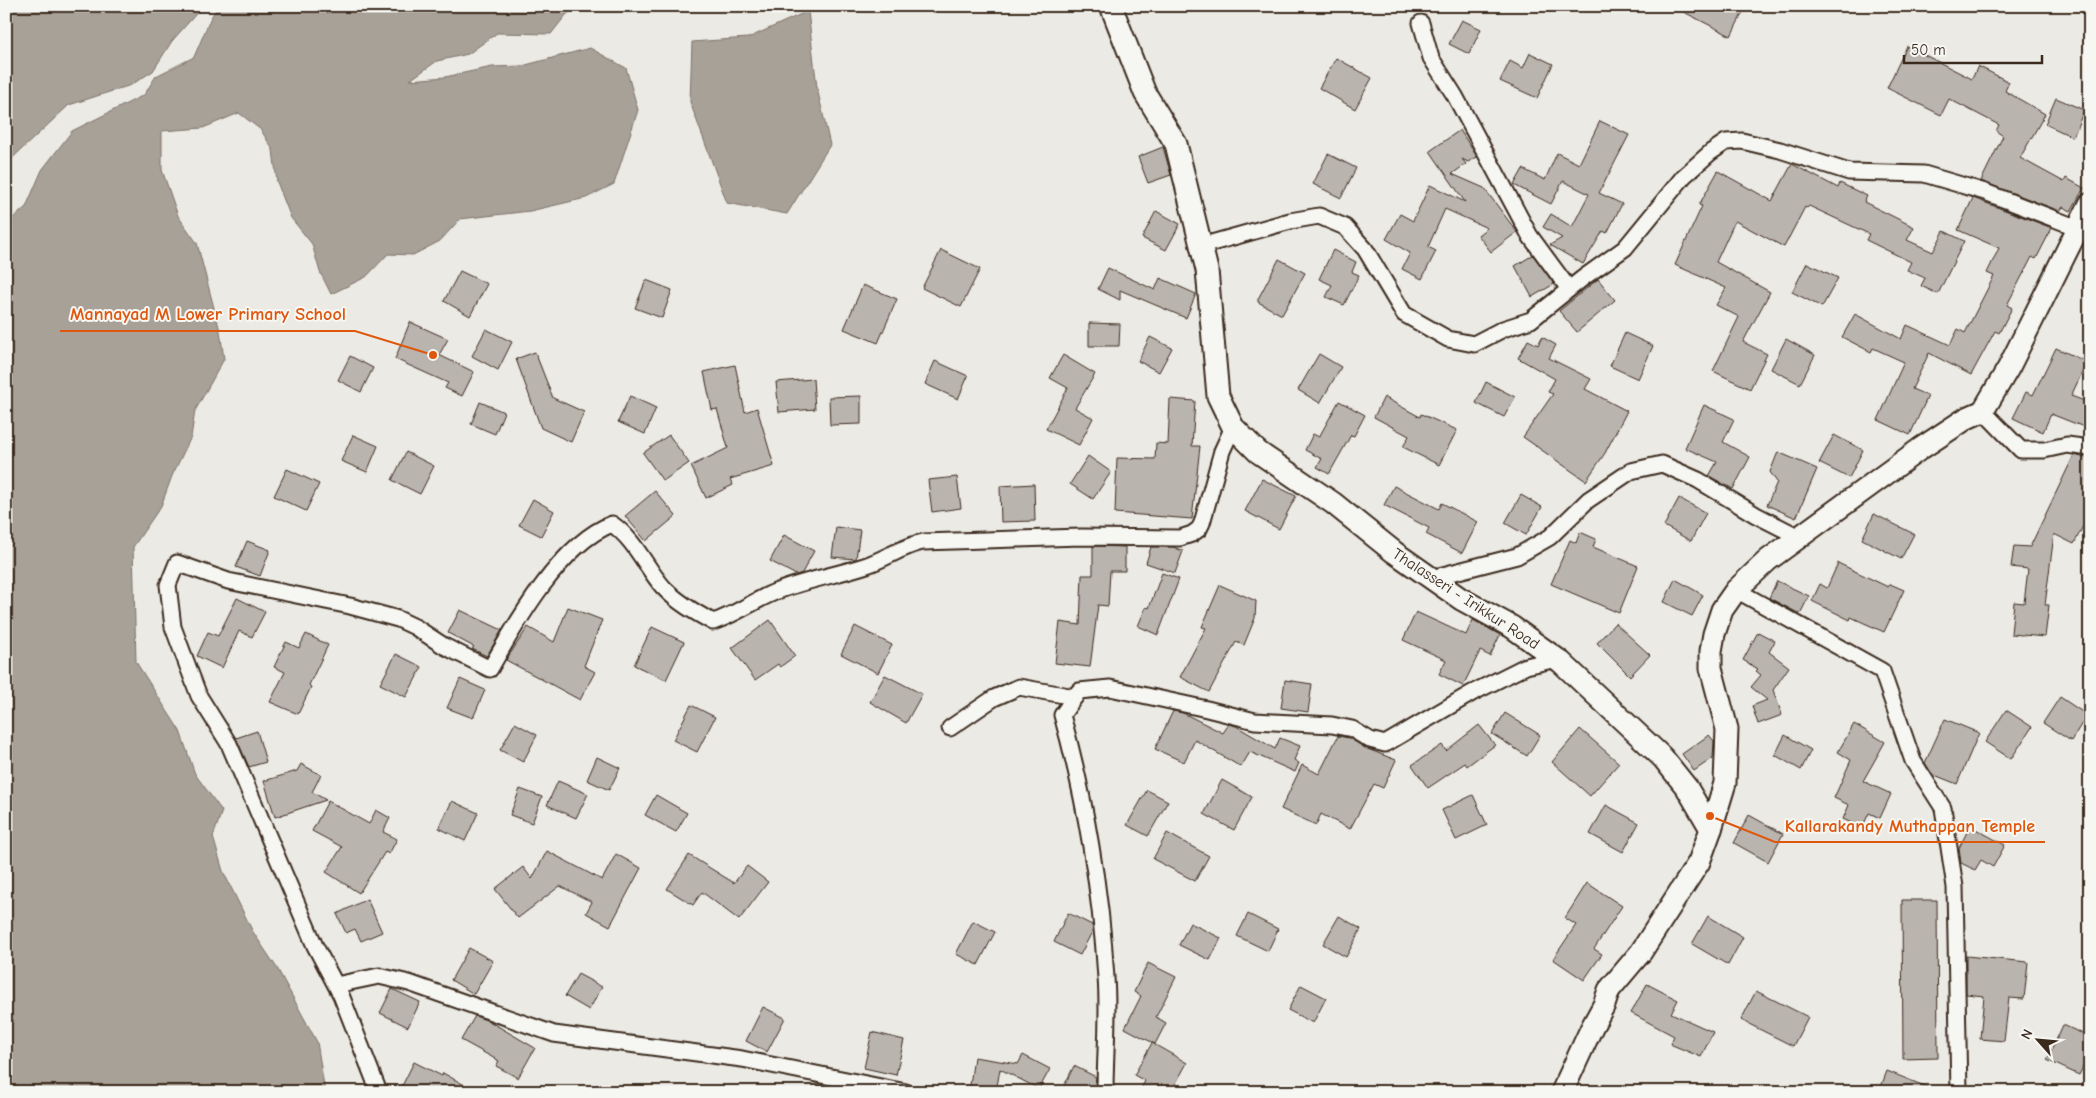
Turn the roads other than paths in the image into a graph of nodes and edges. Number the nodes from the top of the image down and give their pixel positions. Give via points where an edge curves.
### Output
1 (1111, 6) edge
2 (1421, 23) dead end
3 (2090, 204) edge
4 (2078, 228) junction
5 (1201, 246) junction
6 (1569, 288) junction
7 (1983, 411) junction
8 (1232, 427) junction
9 (2090, 448) edge
10 (1799, 537) junction
11 (1431, 578) junction
12 (1736, 590) junction
13 (1557, 659) junction
14 (1075, 697) junction
15 (950, 728) dead end
16 (1711, 829) junction
17 (336, 986) junction
18 (1609, 990) junction
19 (379, 1092) edge
20 (906, 1092) edge
21 (1105, 1092) edge
22 (1554, 1092) edge
23 (1562, 1092) edge
24 (1958, 1092) edge

1 - 5 main road, Thalasseri - Irikkur Road via 1146,93 1176,144
2 - 6 street via 1430,58 1455,96 1530,236
3 - 4 main road
4 - 6 street via 1984,192 1924,174 1849,172 1742,140 1726,142 1711,152 1684,176 1625,248
4 - 7 main road via 2009,367
5 - 6 street via 1290,220 1318,216 1345,227 1365,249 1404,314 1448,340 1474,344 1503,329 1531,320
5 - 8 main road, Thalasseri - Irikkur Road via 1207,270 1218,396
7 - 9 street via 2021,450 2067,445
7 - 10 main road via 1920,449
8 - 11 main road, Thalasseri - Irikkur Road via 1258,452 1334,503
8 - 17 street via 1207,510 1199,529 1192,534 1180,538 1081,537 908,544 864,566 774,592 730,617 713,622 687,608 662,586 624,532 612,524 597,530 572,551 540,589 490,669 398,619 228,581 177,563 168,585 172,627 199,696 229,744 315,946
10 - 11 street via 1698,480 1662,464 1631,471 1588,500 1550,537 1517,556
10 - 12 main road
11 - 13 main road, Thalasseri - Irikkur Road via 1512,627
12 - 16 main road via 1722,610 1711,651 1711,668 1727,729 1726,783
12 - 24 street via 1882,671 1912,761 1942,808 1955,886
13 - 14 street via 1526,666 1472,693 1385,744 1370,740 1352,729 1255,721 1110,688 1079,691
13 - 16 main road, Thalasseri - Irikkur Road via 1663,758 1687,788
14 - 15 street via 1019,687 994,698
14 - 21 street via 1062,715 1073,753 1097,894 1106,979
16 - 18 main road via 1694,870 1641,952
17 - 19 street
17 - 20 street via 378,976 408,983 554,1034 742,1060
18 - 22 main road via 1592,1001 1578,1023 1556,1072
18 - 23 main road

